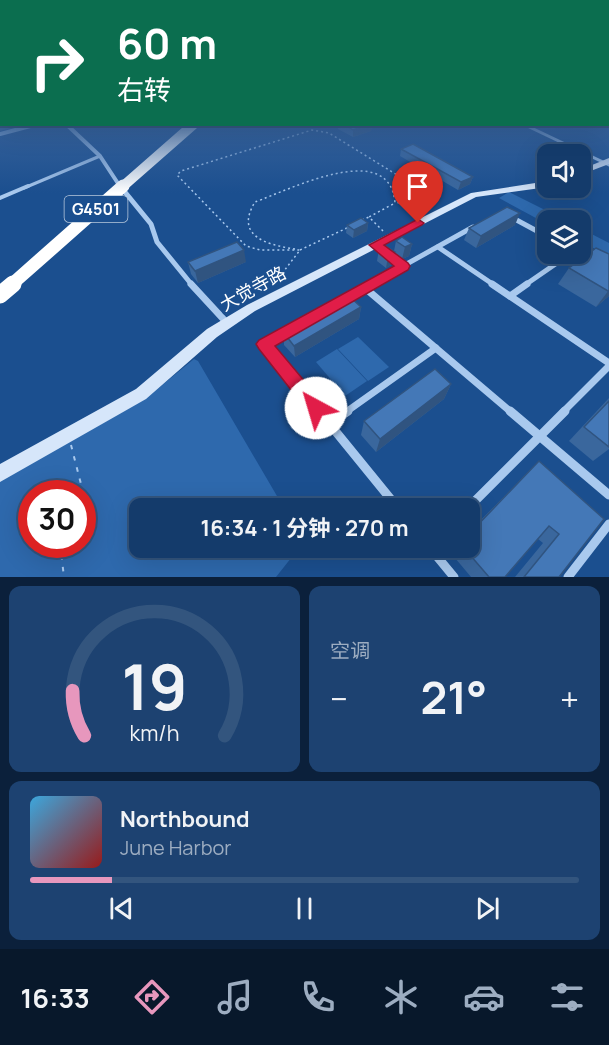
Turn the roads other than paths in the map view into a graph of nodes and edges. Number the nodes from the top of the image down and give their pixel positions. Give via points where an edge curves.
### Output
1 (83, 140) edge
2 (165, 140) edge
3 (176, 140) edge
4 (558, 140) edge
5 (100, 156) junction
6 (607, 163) edge
7 (591, 168) edge
8 (537, 186) edge
9 (0, 198) edge
10 (501, 212) edge
11 (483, 222) edge
12 (537, 231) edge
13 (375, 245) junction
14 (438, 247) junction
15 (556, 264) edge
16 (403, 266) junction
17 (0, 282) edge
18 (365, 288) junction
19 (0, 295) edge
20 (510, 296) junction
21 (227, 323) junction
22 (436, 348) junction
23 (609, 365) edge
24 (329, 424) junction
25 (540, 436) junction
26 (0, 473) edge
27 (609, 495) edge
28 (390, 498) edge
29 (478, 498) edge
30 (609, 524) edge
31 (438, 558) edge
32 (454, 577) edge
33 (568, 577) edge

1 - 5 street
2 - 17 highway, G4501
3 - 19 highway, G4501, bridge
4 - 6 lane
5 - 9 lane
5 - 21 street via 151,224 163,250
6 - 7 main road
8 - 13 main road, 大觉寺路 via 474,195
10 - 12 street
11 - 14 street
13 - 16 street
13 - 21 main road, 大觉寺路
14 - 16 street
14 - 20 street
15 - 20 street
16 - 18 street
18 - 22 street
18 - 24 street via 264,344
20 - 23 street
21 - 26 main road, 大觉寺路 via 141,394
22 - 24 street
22 - 25 street
23 - 25 street
24 - 28 street
25 - 27 street
25 - 29 street
30 - 33 street
31 - 32 street

